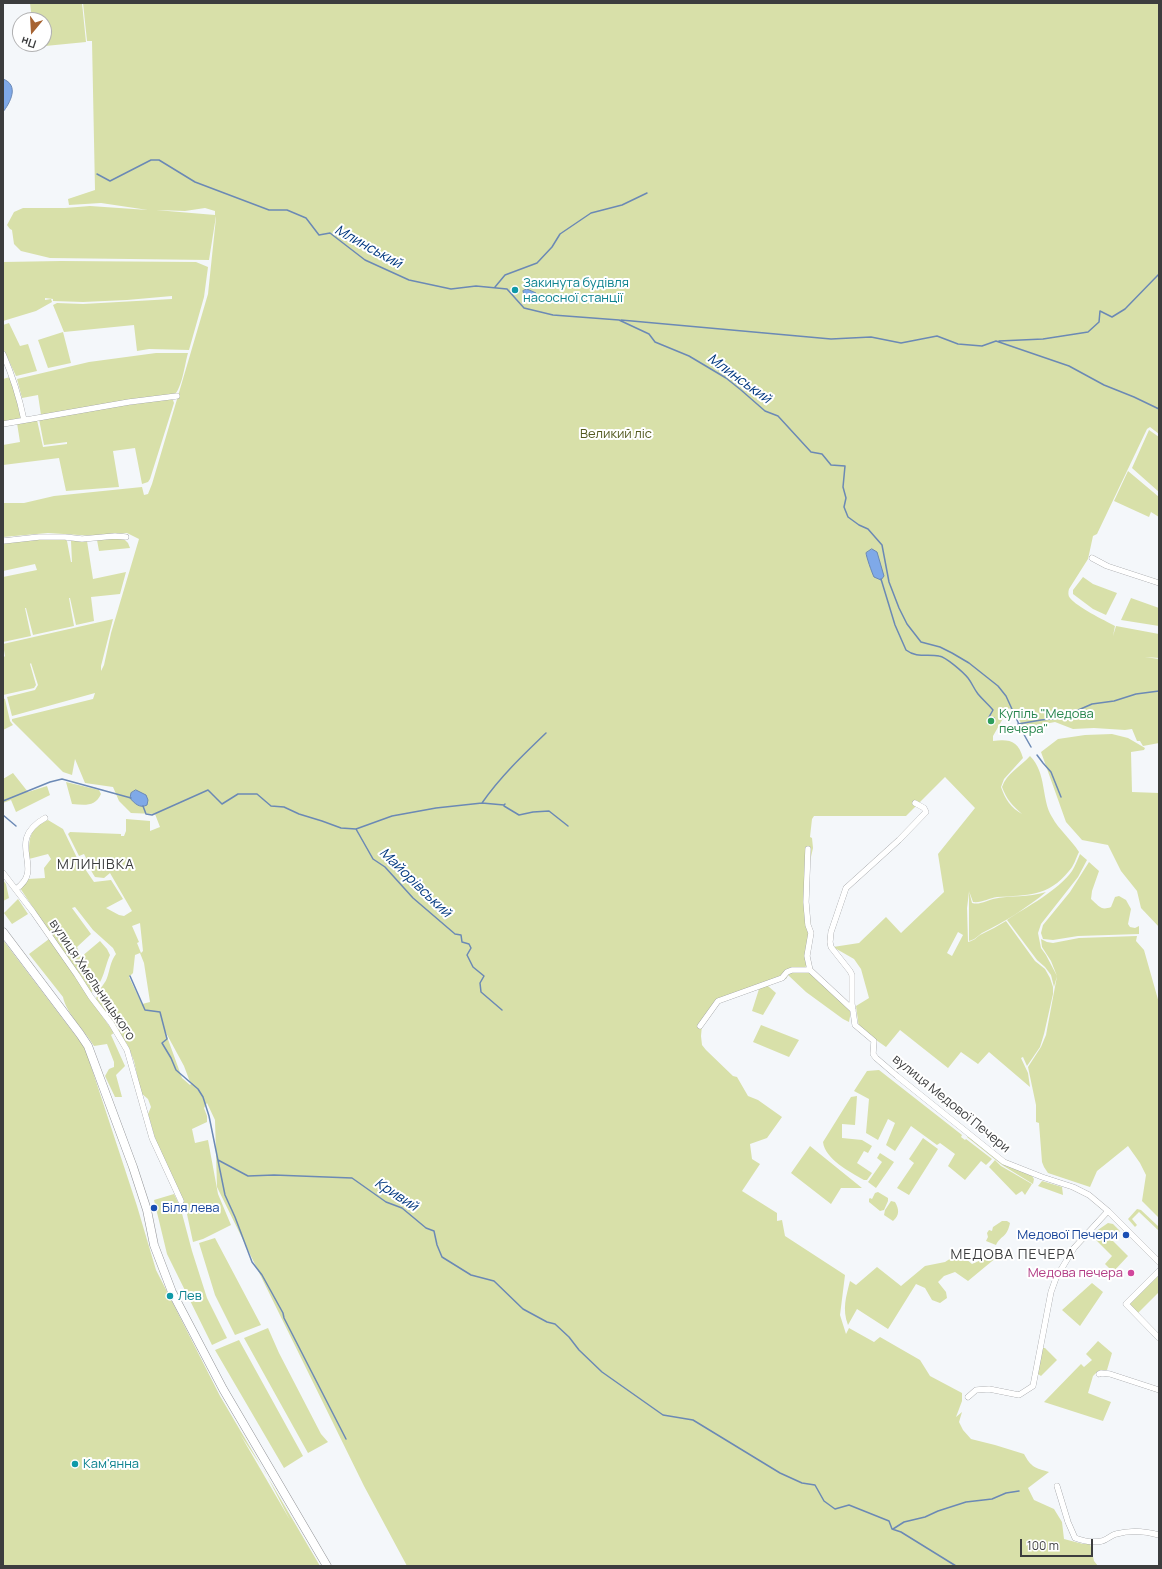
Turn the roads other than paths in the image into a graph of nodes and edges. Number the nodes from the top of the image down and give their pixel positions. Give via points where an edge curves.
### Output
1 (3, 354) edge
2 (177, 396) dead end
3 (24, 420) junction
4 (3, 424) edge
5 (126, 537) dead end
6 (3, 540) edge
7 (1092, 558) dead end
8 (1159, 583) edge
9 (915, 803) dead end
10 (45, 818) dead end
11 (808, 849) dead end
12 (3, 873) edge
13 (16, 889) junction
14 (3, 932) edge
15 (810, 970) junction
16 (853, 1010) junction
17 (700, 1026) dead end
18 (181, 1201) dead end
19 (1108, 1211) junction
20 (1159, 1262) edge
21 (1159, 1271) edge
22 (1159, 1338) edge
23 (1099, 1374) dead end
24 (1159, 1390) edge
25 (968, 1397) dead end
26 (1057, 1486) dead end
27 (1159, 1535) edge
28 (327, 1566) edge

1 - 3 street via 14,378
2 - 3 street
3 - 4 street
5 - 6 street via 82,540 39,537
7 - 8 street
9 - 16 street, вулиця Медової Печери via 926,812 846,888 831,932 831,946 852,975
10 - 13 street via 33,827 26,837 27,876
11 - 15 street via 806,902 811,933 807,958
12 - 13 street, вулиця Хмельницького
13 - 18 street, вулиця Хмельницького via 111,1023 127,1050 152,1138
14 - 28 main road via 88,1046 133,1167 158,1257 172,1292 223,1389
15 - 16 street, вулиця Медової Печери
15 - 17 street via 789,971 782,978 718,1001
16 - 19 street, вулиця Медової Печери via 855,1025 874,1041 873,1054 876,1058 1004,1162 1078,1189
19 - 20 street, вулиця Медової Печери
19 - 25 street via 1074,1248 1056,1278 1050,1292 1033,1386 1019,1395 989,1389 976,1390
21 - 22 street via 1126,1304
23 - 24 street via 1110,1374
26 - 27 street via 1075,1538 1103,1541 1115,1534 1128,1531

